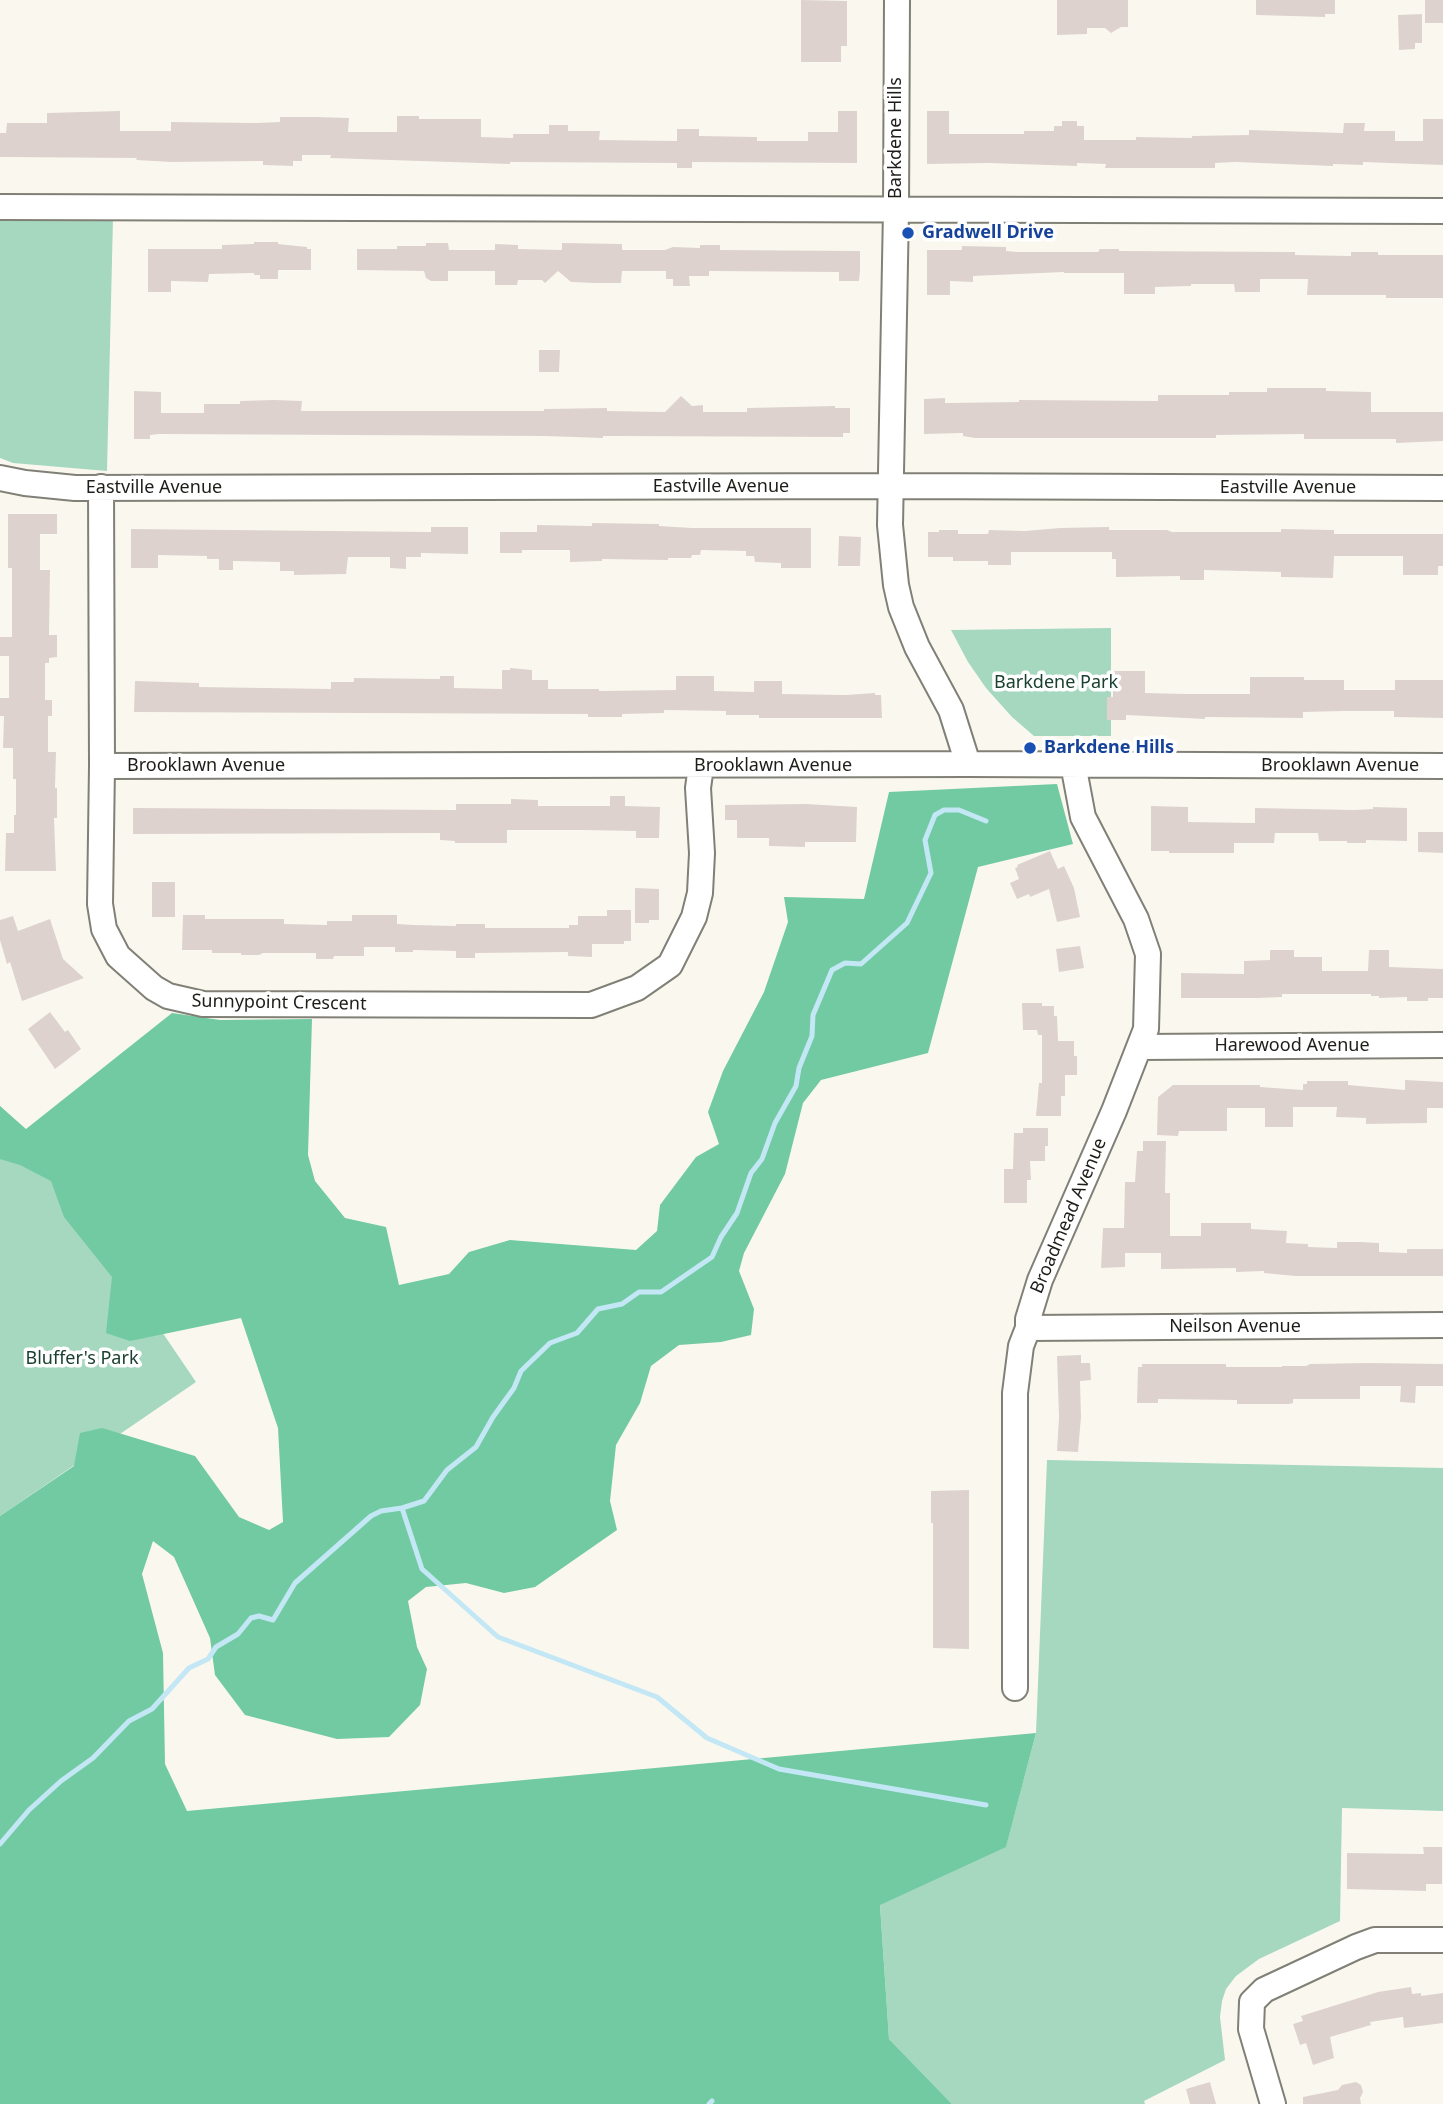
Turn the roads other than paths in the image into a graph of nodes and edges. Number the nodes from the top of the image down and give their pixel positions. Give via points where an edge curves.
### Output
1 (897, 0) edge
2 (0, 207) edge
3 (896, 210) junction
4 (1443, 212) edge
5 (0, 478) edge
6 (890, 486) junction
7 (101, 487) junction
8 (1443, 488) edge
9 (968, 764) junction
10 (1073, 764) junction
11 (103, 766) junction
12 (701, 766) junction
13 (1443, 766) edge
14 (1443, 1045) edge
15 (1140, 1047) junction
16 (1443, 1325) edge
17 (1028, 1328) junction
18 (1016, 1689) dead end
19 (1443, 1940) edge
20 (1273, 2104) edge

1 - 3 street, Barkdene Hills
2 - 3 street
3 - 4 street
3 - 6 street, Barkdene Hills
5 - 7 street, Eastville Avenue
6 - 7 street, Eastville Avenue
6 - 8 street, Eastville Avenue
6 - 9 street, Barkdene Hills via 890,525 901,607 951,710
7 - 11 street, Sunnypoint Crescent
9 - 10 street, Brooklawn Avenue
9 - 12 street, Brooklawn Avenue
10 - 13 street, Brooklawn Avenue
10 - 15 street, Broadmead Avenue via 1083,817 1136,919 1148,954 1146,1029
11 - 12 street, Brooklawn Avenue
11 - 12 street, Sunnypoint Crescent via 100,904 104,929 118,956 154,988 184,1001 313,1006 591,1005 636,988 670,965 694,917 700,893
14 - 15 street, Harewood Avenue
15 - 17 street, Broadmead Avenue via 1040,1280
16 - 17 street, Neilson Avenue
17 - 18 street, Broadmead Avenue via 1015,1393
19 - 20 street via 1375,1940 1264,1990 1252,2002 1251,2029

